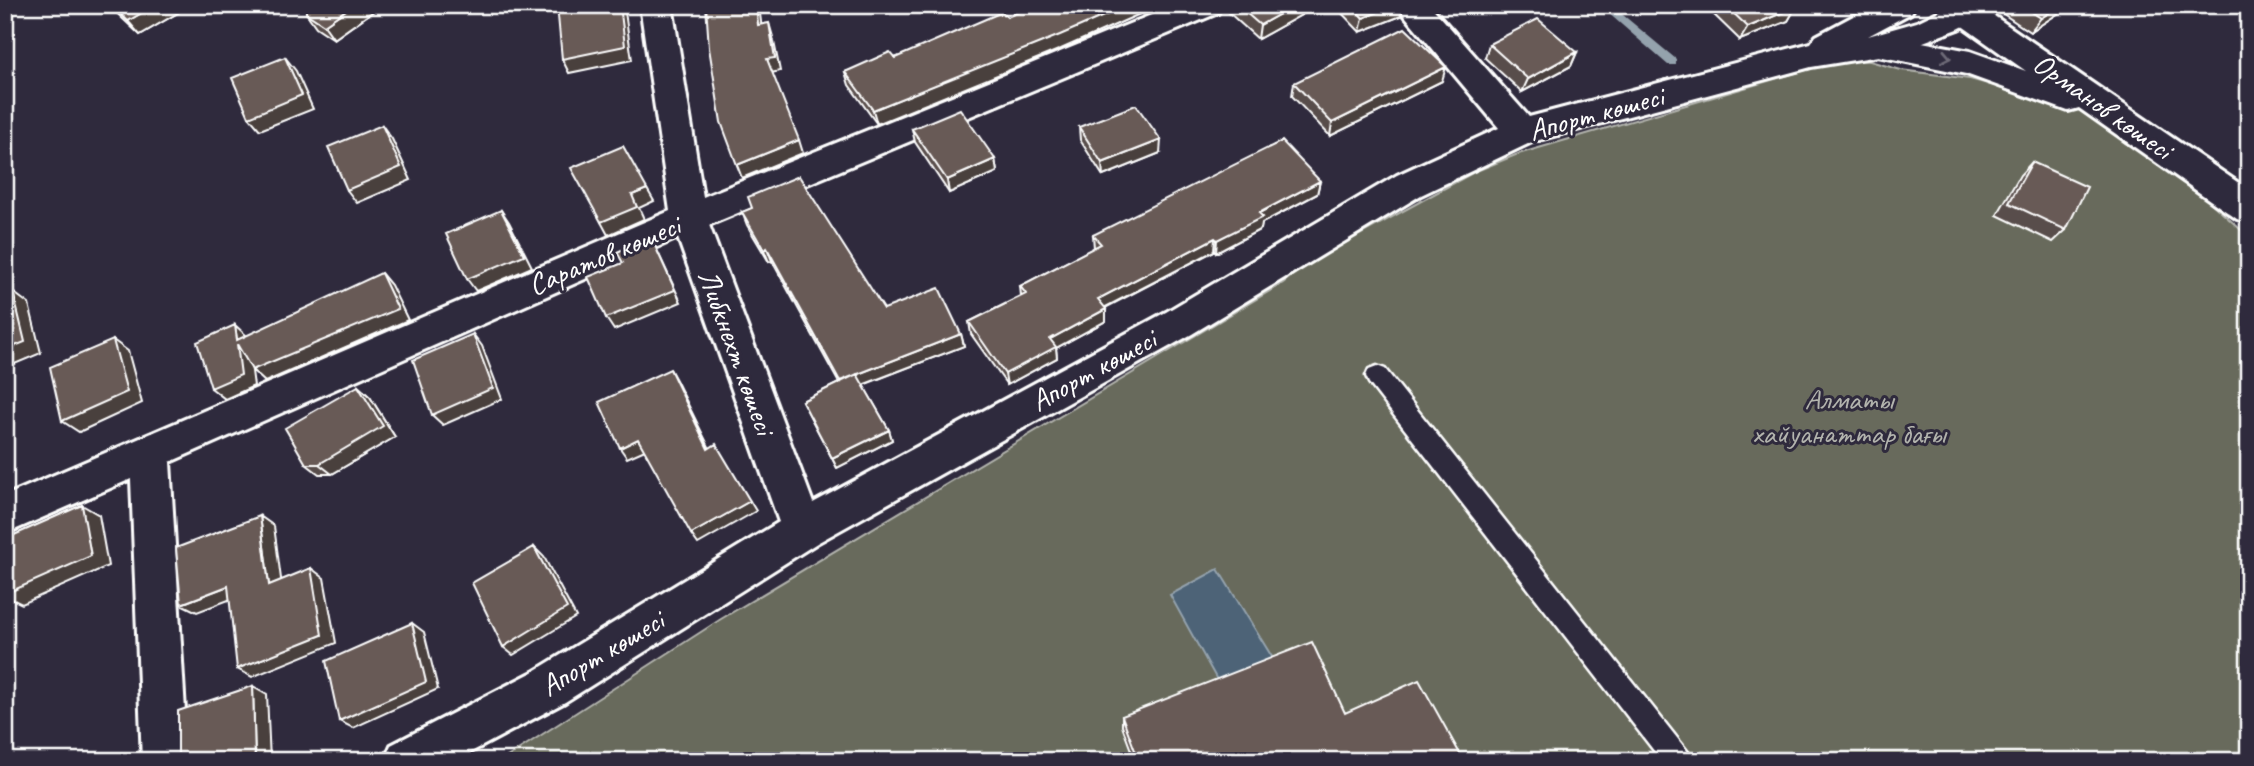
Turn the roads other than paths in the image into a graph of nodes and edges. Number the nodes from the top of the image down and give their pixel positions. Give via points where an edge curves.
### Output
1 (656, 5) edge
2 (1207, 5) edge
3 (1412, 5) edge
4 (1900, 5) edge
5 (1960, 8) edge
6 (1879, 46) junction
7 (1811, 55) junction
8 (2122, 119) junction
9 (1522, 132) junction
10 (2249, 209) edge
11 (689, 218) junction
12 (1377, 376) dead end
13 (150, 452) junction
14 (5, 515) edge
15 (802, 530) junction
16 (165, 761) edge
17 (407, 761) edge
18 (1679, 761) edge

1 - 11 street, Либкнехт көшесі
2 - 11 street, Саратов көшесі
3 - 9 street
4 - 7 street, Апорт көшесі
5 - 6 street, Апорт көшесі via 1942,25
5 - 8 street, Орманов көшесі
6 - 7 street, Апорт көшесі via 1853,53
6 -> 8 street via 1970,62
7 - 9 street, Апорт көшесі
8 - 10 street, Орманов көшесі
9 - 15 street, Апорт көшесі via 1409,185 1179,323
11 - 13 street, Саратов көшесі
11 - 15 street, Либкнехт көшесі
12 - 18 lane
13 - 14 street, Саратов көшесі
13 - 16 street
15 - 17 street, Апорт көшесі via 549,687

